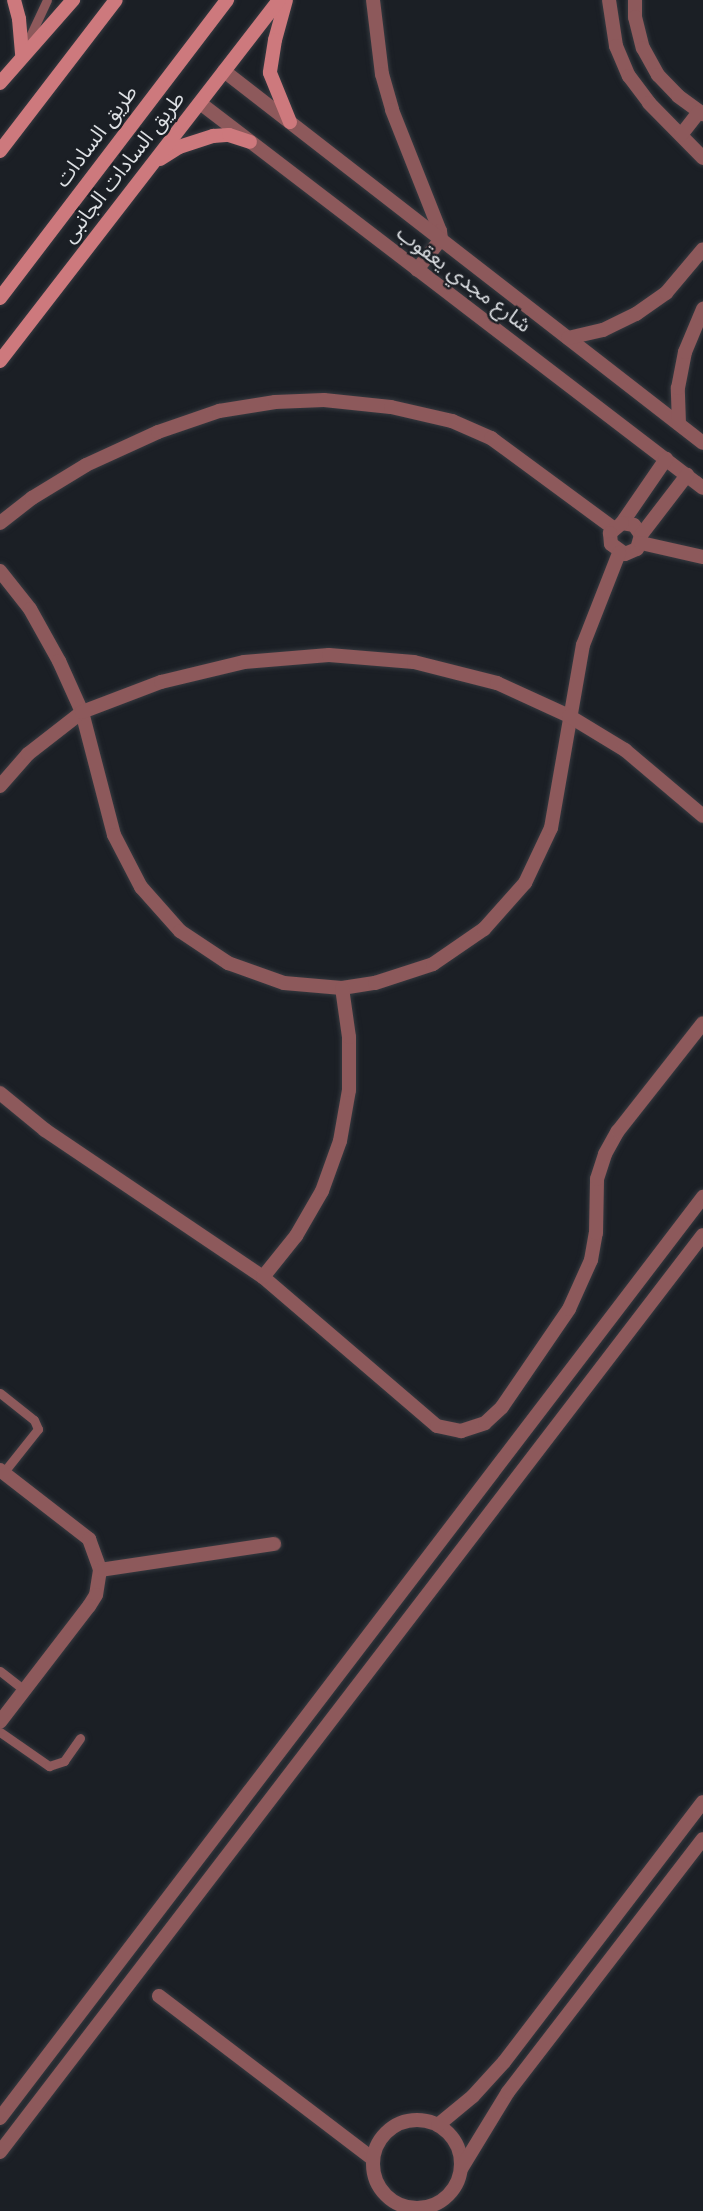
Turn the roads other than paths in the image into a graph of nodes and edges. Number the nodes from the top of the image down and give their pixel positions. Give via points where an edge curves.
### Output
1 (14, 0) edge
2 (47, 0) edge
3 (73, 0) edge
4 (116, 0) edge
5 (227, 0) edge
6 (279, 0) edge
7 (286, 0) edge
8 (373, 0) edge
9 (609, 0) edge
10 (635, 0) edge
11 (22, 55) junction
12 (224, 71) junction
13 (0, 83) edge
14 (200, 103) junction
15 (701, 113) edge
16 (290, 122) junction
17 (681, 135) junction
18 (250, 142) junction
19 (0, 151) edge
20 (703, 158) edge
21 (150, 165) junction
22 (441, 239) junction
23 (703, 249) edge
24 (417, 270) junction
25 (0, 298) edge
26 (703, 309) edge
27 (568, 338) junction
28 (0, 360) edge
29 (679, 424) junction
30 (703, 443) edge
31 (666, 459) junction
32 (687, 475) junction
33 (703, 488) edge
34 (0, 523) edge
35 (618, 525) junction
36 (641, 539) junction
37 (619, 553) junction
38 (703, 557) edge
39 (0, 571) edge
40 (82, 712) junction
41 (569, 716) junction
42 (0, 786) edge
43 (703, 816) edge
44 (342, 988) junction
45 (703, 1023) edge
46 (0, 1093) edge
47 (703, 1197) edge
48 (703, 1235) edge
49 (263, 1277) junction
50 (0, 1393) edge
51 (508, 1450) junction
52 (527, 1464) junction
53 (2, 1471) edge
54 (274, 1544) dead end
55 (100, 1570) junction
56 (0, 1671) edge
57 (24, 1690) junction
58 (0, 1721) edge
59 (0, 1732) edge
60 (80, 1738) dead end
61 (703, 1802) edge
62 (703, 1839) edge
63 (637, 1888) junction
64 (655, 1902) junction
65 (159, 1996) dead end
66 (16, 2098) junction
67 (0, 2099) edge
68 (0, 2118) edge
69 (438, 2125) junction
70 (0, 2152) edge
71 (372, 2158) junction
72 (461, 2169) junction
73 (439, 2207) edge
74 (413, 2210) edge

1 - 11 street
2 - 11 lane
3 - 11 street
4 - 19 street
5 - 25 street, طريق السادات
6 - 12 street, طريق السادات الجانبى
7 - 16 street via 270,73
8 - 22 street via 382,74 392,110 436,213
9 - 17 street via 615,46 629,76
10 - 15 street via 643,48 658,75
11 - 13 street
12 - 14 street, طريق السادات الجانبى
12 - 16 street, شارع مجدي يعقوب
14 - 18 street, شارع مجدي يعقوب
14 - 21 street, طريق السادات الجانبى
15 - 17 street
16 - 22 street, شارع مجدي يعقوب
17 - 20 street
18 - 21 street via 229,135 213,136 179,147
18 - 24 street, شارع مجدي يعقوب
21 - 28 street, طريق السادات الجانبى
22 - 24 street
22 - 27 street, شارع مجدي يعقوب
23 - 27 street via 666,293 636,314 603,330
24 - 31 street, شارع مجدي يعقوب
26 - 29 street via 685,352 678,388
27 - 29 street, شارع مجدي يعقوب
29 - 30 street, شارع مجدي يعقوب
31 - 32 street, شارع مجدي يعقوب
31 - 35 street
32 - 33 street, شارع مجدي يعقوب
32 - 36 street
34 - 35 street via 86,465 159,432 219,411 324,400 391,407 452,421 491,438
35 - 36 street via 634,525
35 - 37 street via 611,544
36 - 37 street via 632,553
36 - 38 street
37 - 41 street via 583,645
39 - 40 street via 30,609
40 - 41 street via 161,682 244,662 329,655 414,662 474,677
40 - 42 street via 28,754
40 - 44 street via 114,835 141,887 180,931 228,963 284,983
41 - 43 street via 625,750
41 - 44 street via 551,828 525,883 484,929 433,964 375,983
44 - 49 street via 349,1076 340,1141 322,1191 296,1236
45 - 49 street via 605,1154 597,1179 596,1233 582,1285 516,1388 485,1423 461,1431 437,1426
46 - 49 street via 45,1130
47 - 51 street
48 - 52 street
50 - 53 lane via 37,1423 38,1429
51 - 52 street
51 - 66 street
52 - 70 street
53 - 55 street via 89,1539
54 - 55 street
55 - 57 street via 96,1595
56 - 57 lane
57 - 58 street
59 - 60 lane via 48,1766 64,1761
61 - 63 street
62 - 64 street
63 - 64 street
63 - 69 street via 503,2062 473,2096
64 - 72 street via 508,2092
65 - 71 street
66 - 67 street
66 - 68 street
69 - 71 street via 425,2120 397,2124 385,2133
69 - 72 street via 457,2143
71 - 74 street via 376,2179 387,2197
72 - 73 street via 454,2189
73 - 74 street

